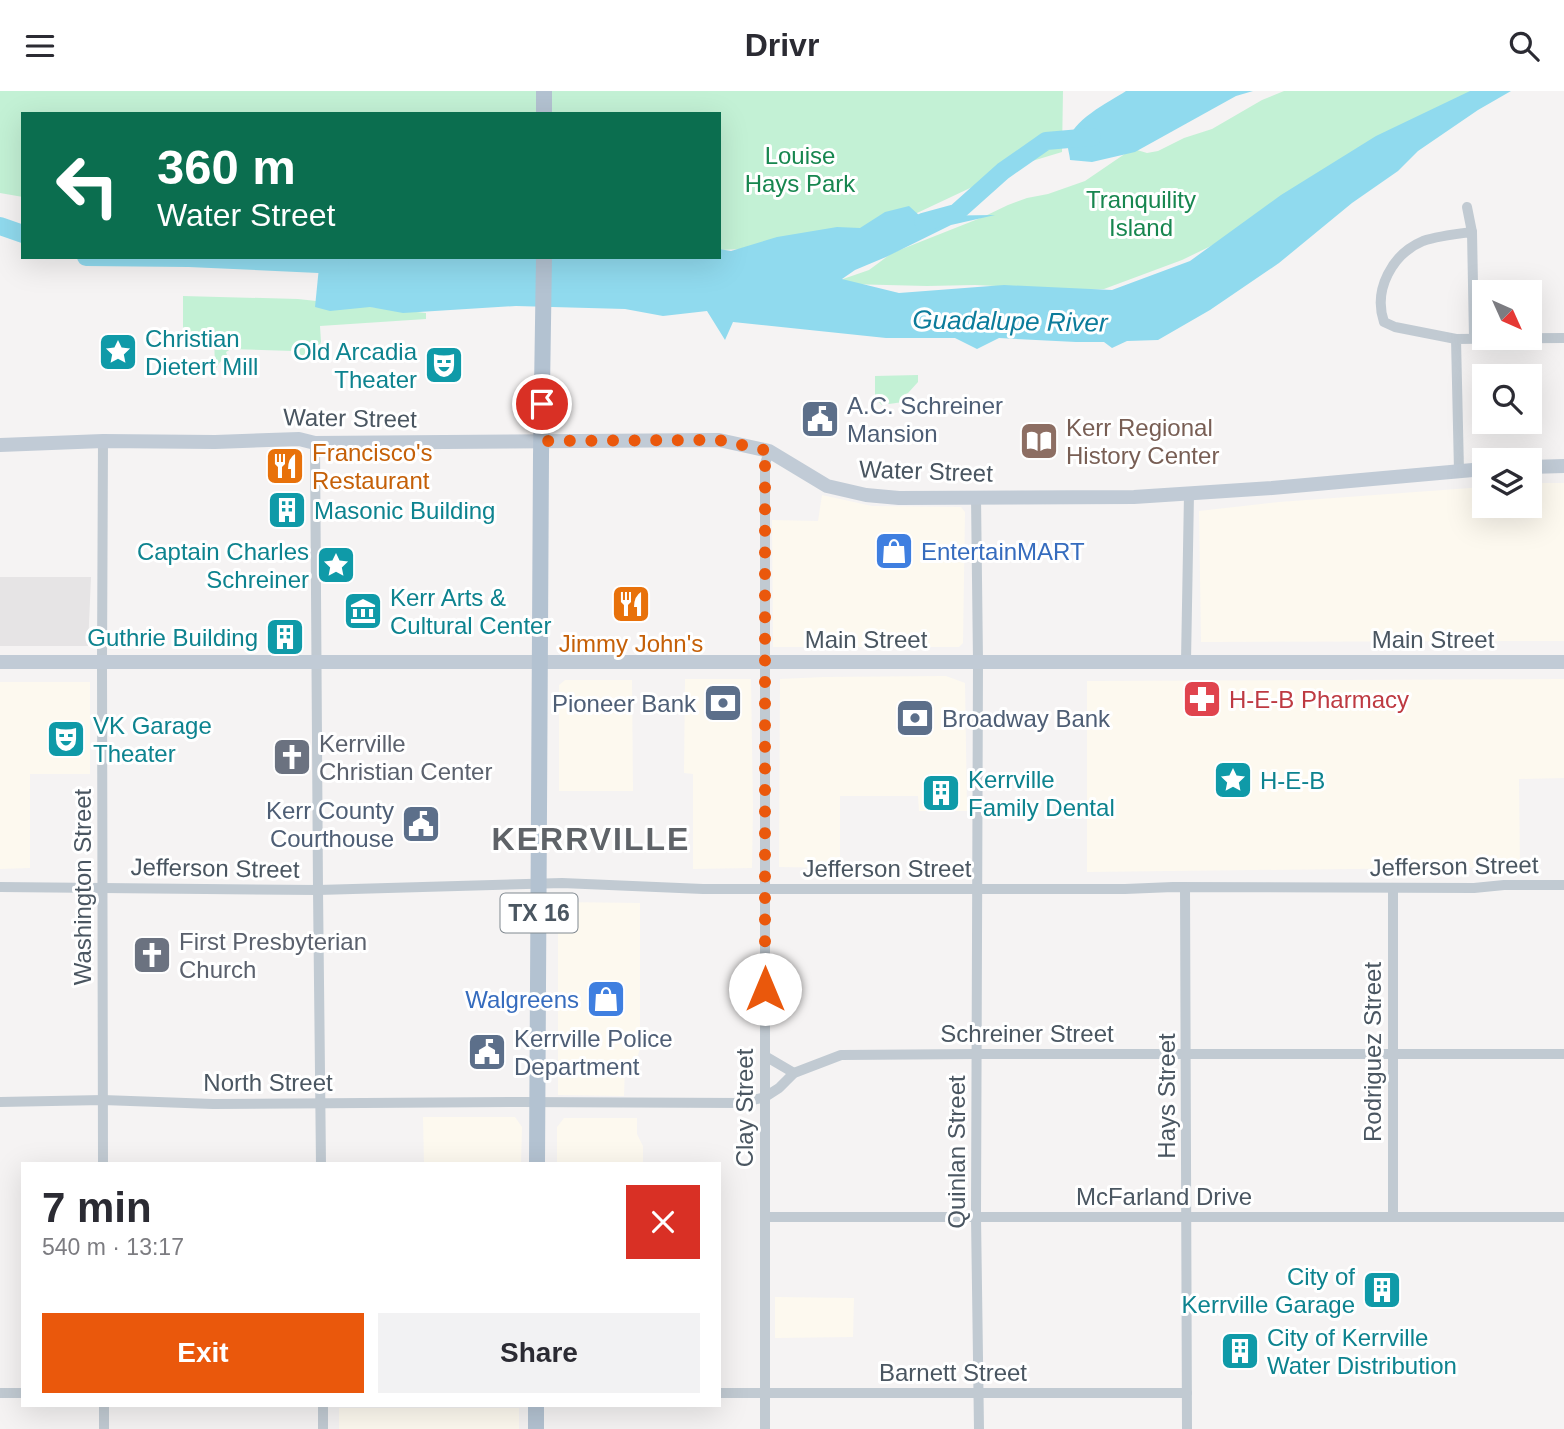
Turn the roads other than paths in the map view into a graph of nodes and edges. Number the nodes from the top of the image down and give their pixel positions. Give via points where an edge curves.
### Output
1 (544, 91) edge
2 (544, 112) edge
3 (1467, 207) dead end
4 (1472, 232) junction
5 (544, 259) edge
6 (1473, 280) edge
7 (1472, 338) edge
8 (1542, 338) edge
9 (1564, 338) edge
10 (1456, 339) junction
11 (542, 441) junction
12 (103, 442) junction
13 (315, 443) junction
14 (0, 445) edge
15 (769, 451) junction
16 (1564, 466) edge
17 (1542, 467) edge
18 (1472, 470) edge
19 (1459, 471) junction
20 (1189, 494) junction
21 (976, 497) junction
22 (102, 661) junction
23 (317, 661) junction
24 (540, 661) junction
25 (764, 661) junction
26 (978, 661) junction
27 (1186, 661) junction
28 (0, 662) edge
29 (1564, 662) edge
30 (539, 884) junction
31 (1564, 885) edge
32 (0, 887) edge
33 (102, 887) junction
34 (978, 888) junction
35 (1185, 888) junction
36 (1392, 888) junction
37 (765, 889) junction
38 (318, 890) junction
39 (977, 1054) junction
40 (1187, 1054) junction
41 (1393, 1054) junction
42 (1564, 1054) edge
43 (765, 1056) junction
44 (794, 1073) junction
45 (765, 1097) junction
46 (103, 1100) junction
47 (0, 1102) edge
48 (537, 1102) junction
49 (320, 1103) junction
50 (103, 1162) edge
51 (321, 1162) edge
52 (537, 1162) edge
53 (765, 1217) junction
54 (976, 1217) junction
55 (1187, 1217) junction
56 (1394, 1217) junction
57 (1564, 1217) edge
58 (0, 1392) edge
59 (21, 1392) edge
60 (721, 1393) edge
61 (765, 1393) junction
62 (979, 1393) junction
63 (1187, 1393) junction
64 (104, 1407) edge
65 (323, 1407) edge
66 (536, 1407) edge
67 (104, 1429) edge
68 (323, 1429) edge
69 (536, 1429) edge
70 (765, 1429) edge
71 (979, 1429) edge
72 (1188, 1429) edge

1 - 2 main road
3 - 4 street
4 - 6 street
4 - 10 street via 1427,240 1409,249 1389,270 1382,289 1384,323
5 - 11 main road, TX 16
7 - 10 street
8 - 9 street
10 - 19 street
11 - 13 main road, Water Street
11 - 15 main road, Water Street via 719,440
11 - 24 main road, TX 16
12 - 13 main road, Water Street via 299,439
12 - 14 main road, Water Street
12 - 22 street, Washington Street
13 - 23 street
15 - 21 main road, Water Street via 827,486 850,492 881,497
15 - 25 street, Clay Street via 765,464
16 - 17 main road
18 - 19 main road, Water Street
19 - 20 main road, Water Street
20 - 21 main road, Water Street
20 - 27 street
21 - 26 street, Quinlan Street
22 - 23 main road, Main Street
22 - 28 main road, Main Street
22 - 33 street, Washington Street
23 - 24 main road, Main Street
23 - 38 street
24 - 25 main road, Main Street
24 - 30 main road, TX 16
25 - 26 main road, Main Street
25 - 37 street, Clay Street
26 - 27 main road, Main Street
26 - 34 street, Quinlan Street
27 - 29 main road, Main Street
30 - 37 street, Jefferson Street
30 - 38 street, Jefferson Street
30 - 48 main road, TX 16
31 - 36 street, Jefferson Street
32 - 33 street, Jefferson Street
33 - 38 street, Jefferson Street
33 - 46 street, Washington Street
34 - 35 street, Jefferson Street
34 - 37 street, Jefferson Street
34 - 39 street, Quinlan Street
35 - 36 street, Jefferson Street
35 - 40 street, Hays Street
36 - 41 street, Rodriguez Street
37 - 43 street, Clay Street
38 - 49 street
39 - 40 street, Schreiner Street
39 - 44 street, Schreiner Street via 841,1055
39 - 54 street, Quinlan Street
40 - 41 street, Schreiner Street
40 - 55 street, Hays Street
41 - 42 street, Schreiner Street
41 - 56 street, Rodriguez Street
43 - 44 street
43 - 45 street, Clay Street
44 - 45 street, Schreiner Street
45 - 48 street, Schreiner Street via 741,1103
45 - 53 street, Clay Street
46 - 47 street, North Street
46 - 49 street, North Street
46 - 50 street, Washington Street
48 - 49 street, North Street
48 - 52 main road, TX 16
49 - 51 street
53 - 54 street, McFarland Drive
53 - 61 street, Clay Street
54 - 55 street, McFarland Drive
54 - 62 street, Quinlan Street
55 - 56 street, McFarland Drive
55 - 63 street, Hays Street
56 - 57 street, McFarland Drive
58 - 59 street
60 - 61 street, Barnett Street
61 - 62 street, Barnett Street
61 - 70 street, Clay Street
62 - 63 street, Barnett Street
62 - 71 street, Quinlan Street
63 - 72 street, Hays Street
64 - 67 street
65 - 68 street
66 - 69 main road

